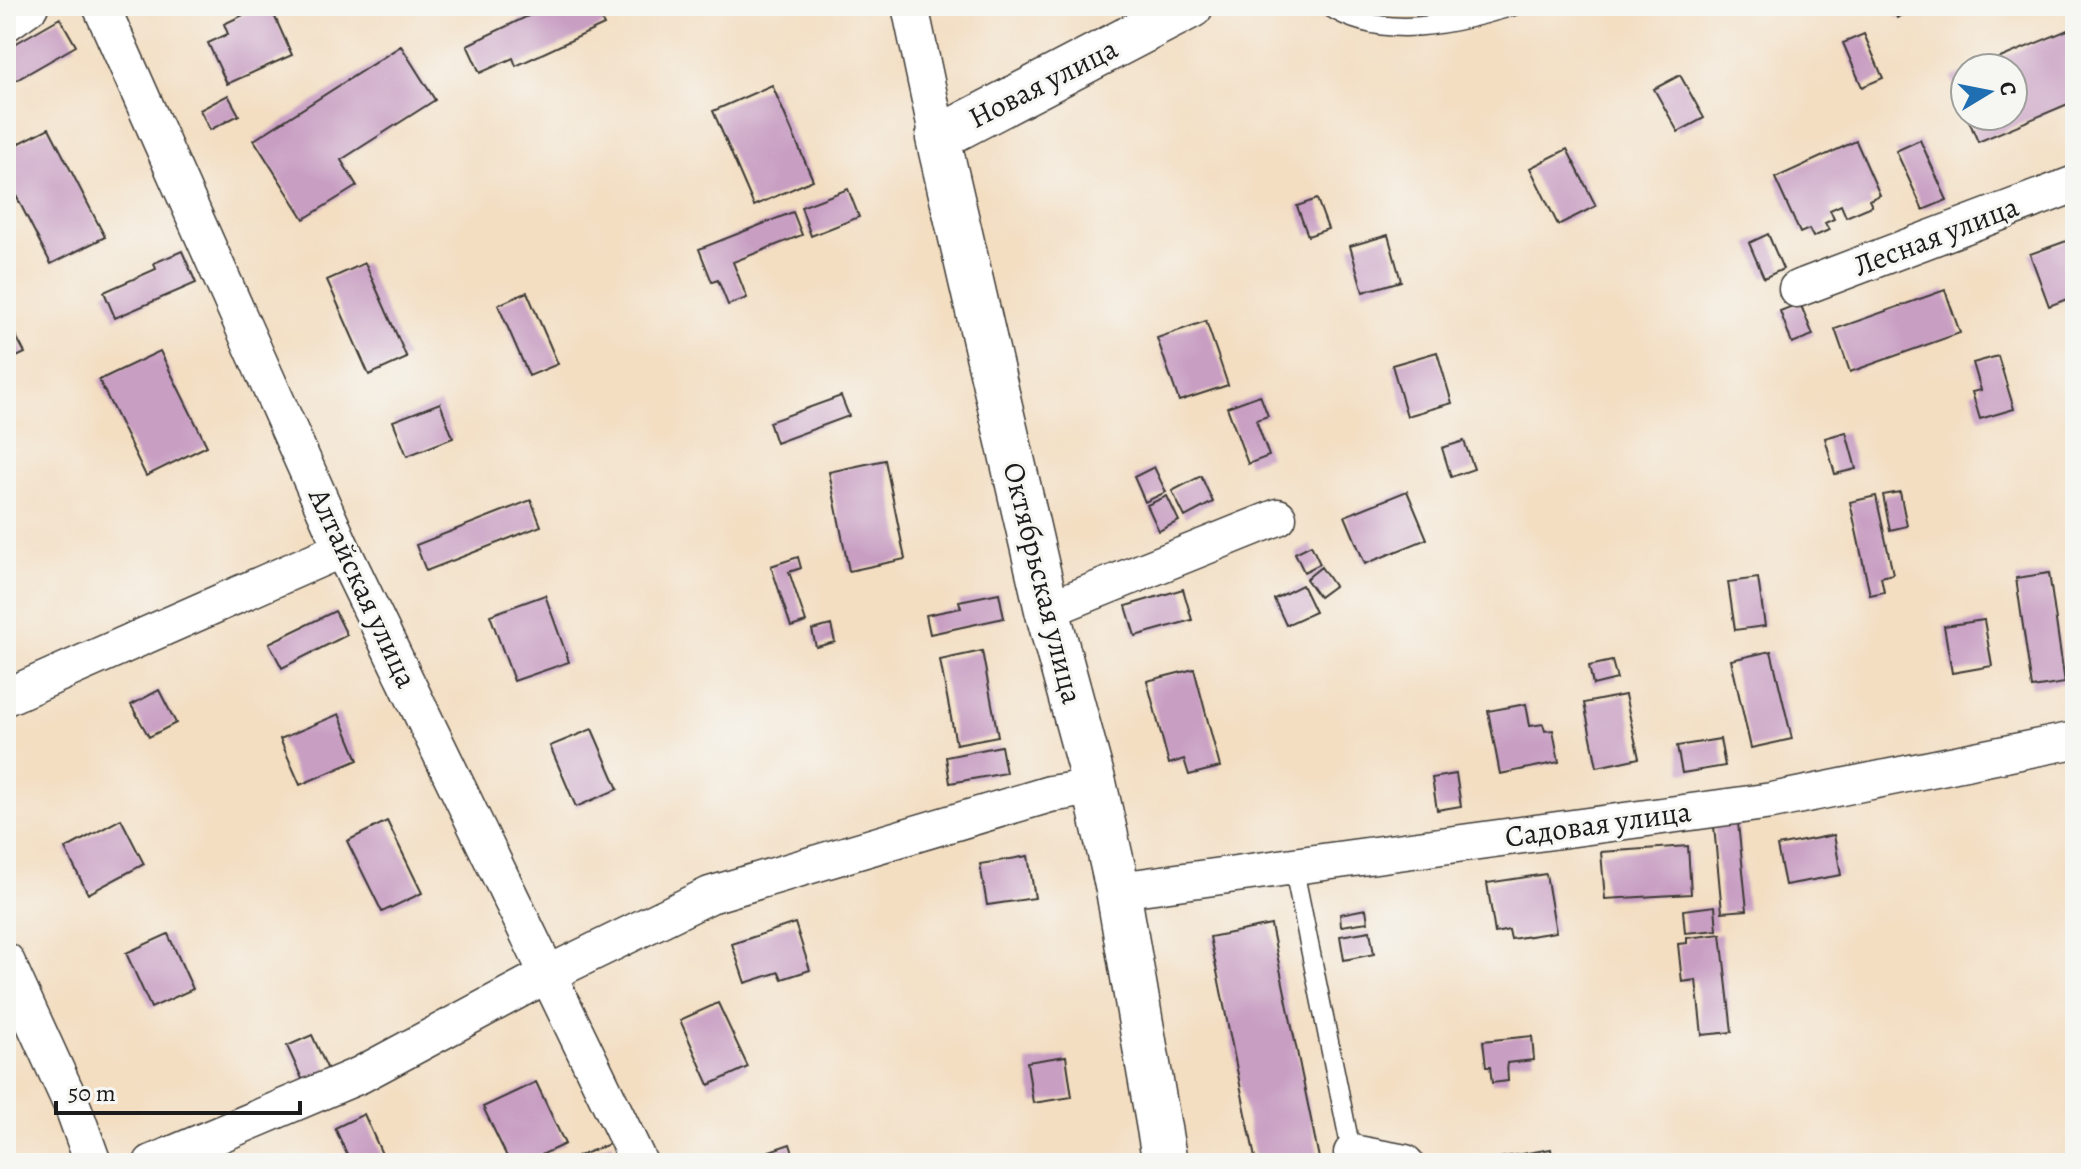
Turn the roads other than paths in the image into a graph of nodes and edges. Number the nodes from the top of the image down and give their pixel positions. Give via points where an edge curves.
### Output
1 (30, 6) edge
2 (101, 6) edge
3 (910, 6) edge
4 (1191, 6) edge
5 (1328, 6) edge
6 (1514, 6) edge
7 (6, 23) edge
8 (938, 138) junction
9 (2075, 184) edge
10 (1797, 289) dead end
11 (1278, 517) dead end
12 (342, 549) junction
13 (1047, 610) junction
14 (6, 697) edge
15 (2075, 740) edge
16 (1095, 787) junction
17 (1293, 865) junction
18 (1118, 890) junction
19 (6, 961) edge
20 (550, 973) junction
21 (1353, 1158) edge
22 (93, 1163) edge
23 (152, 1163) edge
24 (639, 1163) edge
25 (1165, 1163) edge
26 (1405, 1163) edge

1 - 7 street
2 - 12 street, Алтайская улица
3 - 8 street, Октябрьская улица
4 - 8 street, Новая улица
5 - 6 lane via 1361,21 1417,26
8 - 13 street, Октябрьская улица
9 - 10 street, Лесная улица
11 - 13 street
12 - 14 street
12 - 20 street, Алтайская улица
13 - 16 street, Октябрьская улица
15 - 17 street, Садовая улица via 1772,801
16 - 18 street, Октябрьская улица
16 - 20 street via 1050,794 710,895
17 - 18 street, Садовая улица
17 - 21 lane
18 - 25 street, Октябрьская улица
19 - 22 street
20 - 23 street via 360,1075
20 - 24 street, Алтайская улица
21 - 26 street

